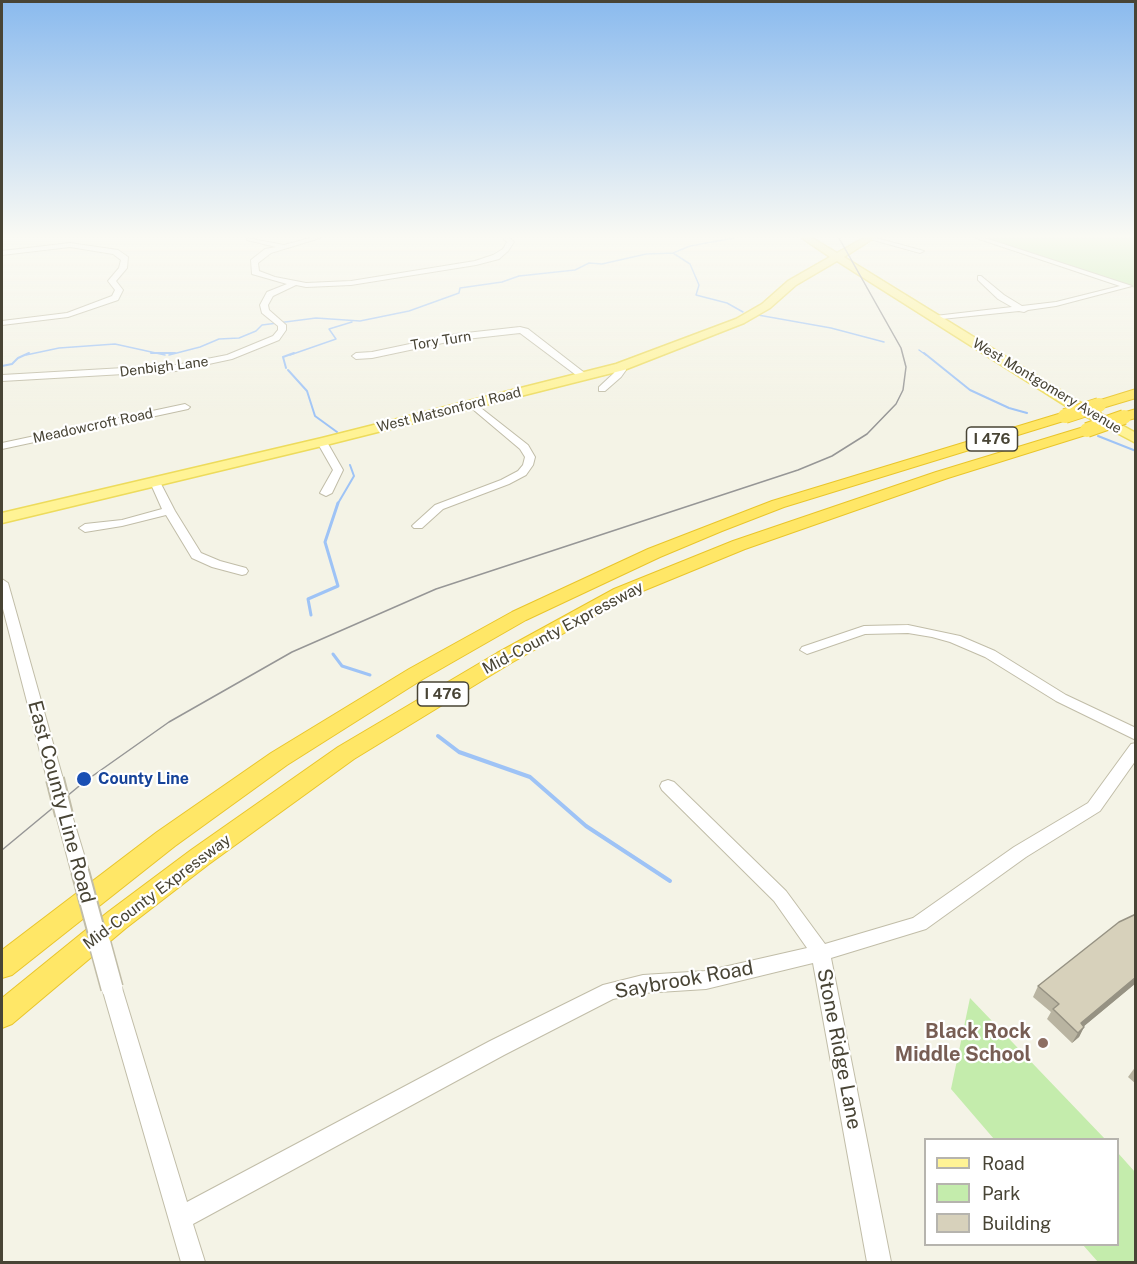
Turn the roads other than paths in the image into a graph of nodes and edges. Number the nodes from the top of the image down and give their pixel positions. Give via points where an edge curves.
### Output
1 (115, 297) edge
2 (268, 297) edge
3 (776, 297) edge
4 (898, 297) edge
5 (1001, 297) edge
6 (1093, 297) edge
7 (1024, 310) junction
8 (934, 318) junction
9 (2, 323) edge
10 (356, 356) dead end
11 (620, 367) junction
12 (583, 376) junction
13 (2, 378) edge
14 (602, 389) dead end
15 (1136, 393) edge
16 (472, 404) junction
17 (185, 407) dead end
18 (1130, 415) edge
19 (1136, 440) edge
20 (322, 442) junction
21 (2, 446) edge
22 (155, 482) junction
23 (326, 493) dead end
24 (169, 511) junction
25 (2, 518) edge
26 (418, 526) dead end
27 (85, 528) dead end
28 (242, 571) dead end
29 (2, 583) edge
30 (807, 650) dead end
31 (1136, 735) edge
32 (1136, 748) edge
33 (668, 786) dead end
34 (821, 953) junction
35 (2, 966) edge
36 (2, 1015) edge
37 (180, 1218) junction
38 (193, 1263) edge
39 (879, 1263) edge

1 - 9 street via 68,315
2 - 13 street, Denbigh Lane via 265,310 282,330 276,338 207,363 120,373
3 - 11 main road, West Matsonford Road via 740,321
4 - 8 main road, West Montgomery Avenue
5 - 7 street
6 - 7 street
7 - 8 street
8 - 19 main road, West Montgomery Avenue
10 - 12 street, Tory Turn via 520,330
11 - 12 main road, West Matsonford Road
11 - 14 street via 618,375
12 - 16 main road, West Matsonford Road
15 - 35 highway, Mid-County Expressway / I 476, bridge via 778,504 654,553 519,616 279,759 166,839
16 - 20 main road, West Matsonford Road
16 - 26 street via 524,447 530,457 528,465 505,482 440,507
17 - 21 street, Meadowcroft Road
18 - 36 highway, Mid-County Expressway / I 476, bridge via 739,545 621,593 346,753 117,920
20 - 22 main road, West Matsonford Road
20 - 23 street via 338,470
22 - 24 street
22 - 25 main road, West Matsonford Road
24 - 27 street
24 - 28 street via 196,555
29 - 37 street, East County Line Road, bridge via 112,988
30 - 31 street via 864,630 933,633 990,654 1061,698
32 - 34 street, Saybrook Road via 1094,807 1020,852 919,924
33 - 34 street, Stone Ridge Lane via 780,896
34 - 37 street, Saybrook Road via 706,980 643,984 609,991
34 - 39 street, Stone Ridge Lane
37 - 38 street, East County Line Road

